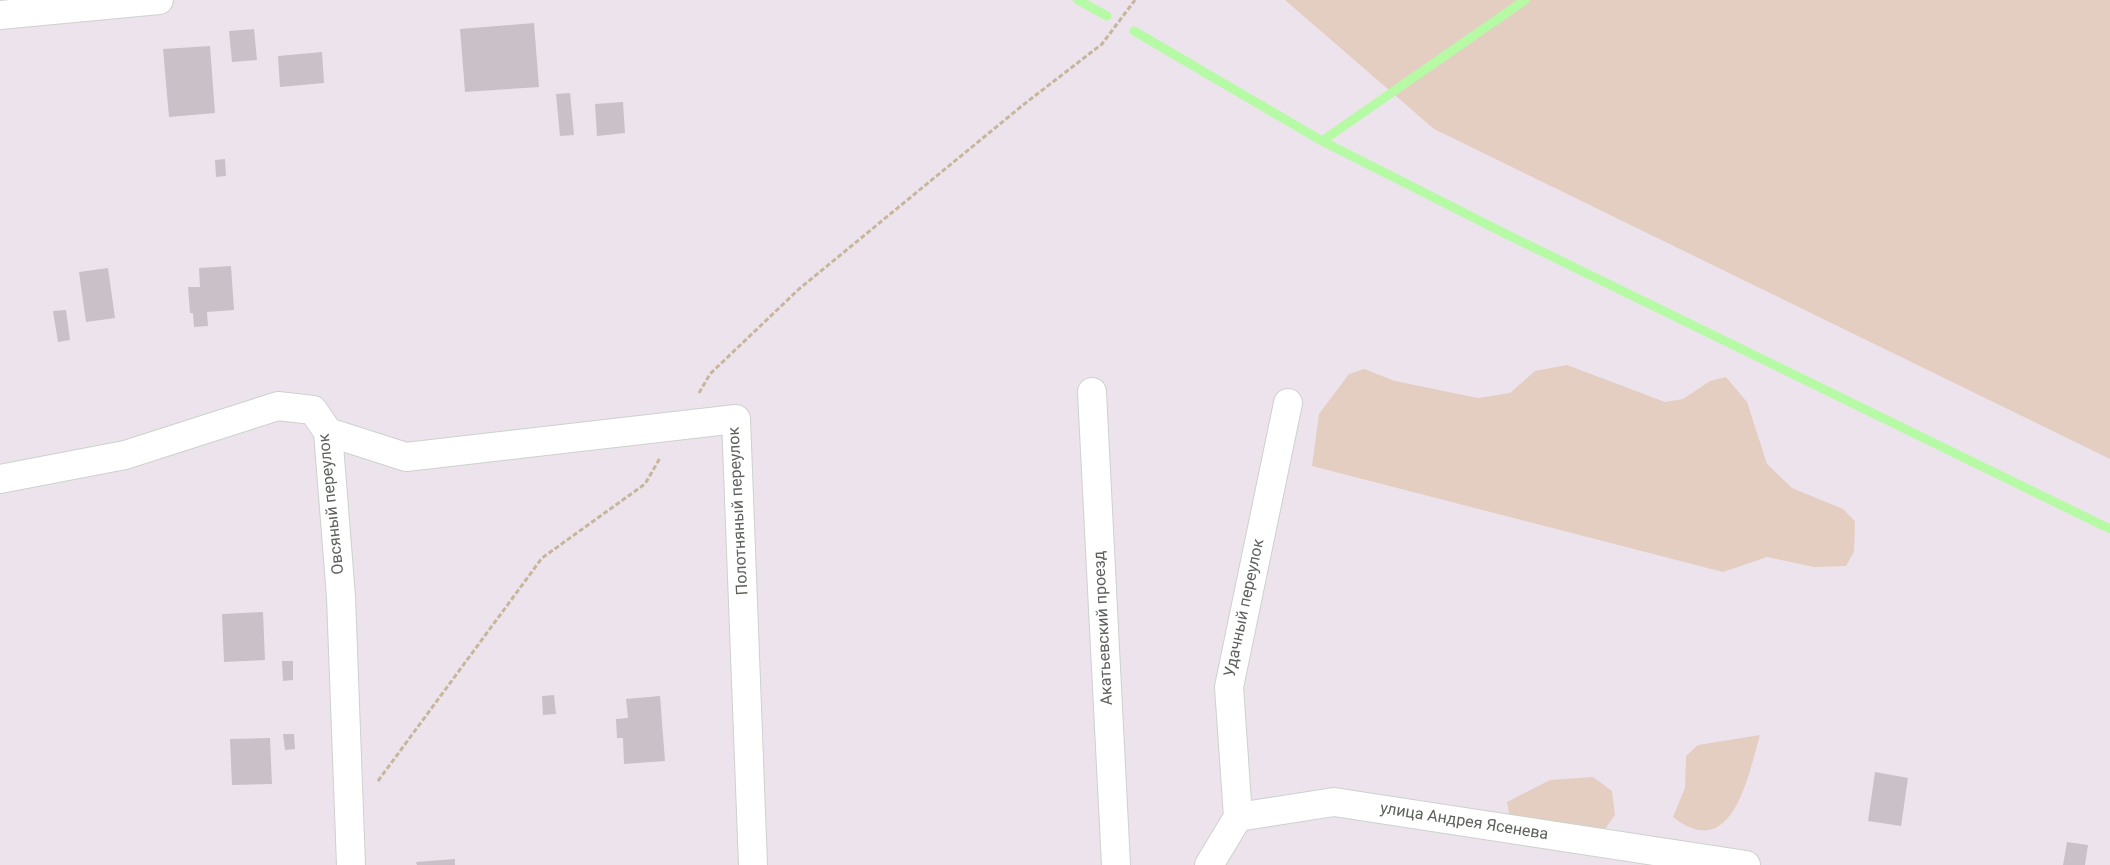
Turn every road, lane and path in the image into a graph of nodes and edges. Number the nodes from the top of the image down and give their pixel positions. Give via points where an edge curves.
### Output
1 (159, 0) edge
2 (1135, 0) edge
3 (0, 15) edge
4 (1061, 75) dead end
5 (1092, 392) dead end
6 (1288, 402) dead end
7 (328, 432) junction
8 (0, 479) edge
9 (1238, 817) junction
10 (352, 865) edge
11 (753, 865) edge
12 (1116, 865) edge
13 (1209, 865) edge
14 (1746, 865) edge

1 - 3 street
2 - 4 path via 1102,44
5 - 12 street, Акатьевский проезд
6 - 9 street, Удачный переулок via 1229,687
7 - 8 street, Овсяный переулок via 313,410 278,406 125,455
7 - 10 street, Овсяный переулок via 341,597
7 - 11 street, Полотняный переулок via 406,457 736,419
9 - 13 street
9 - 14 street, улица Андрея Ясенева via 1334,802

